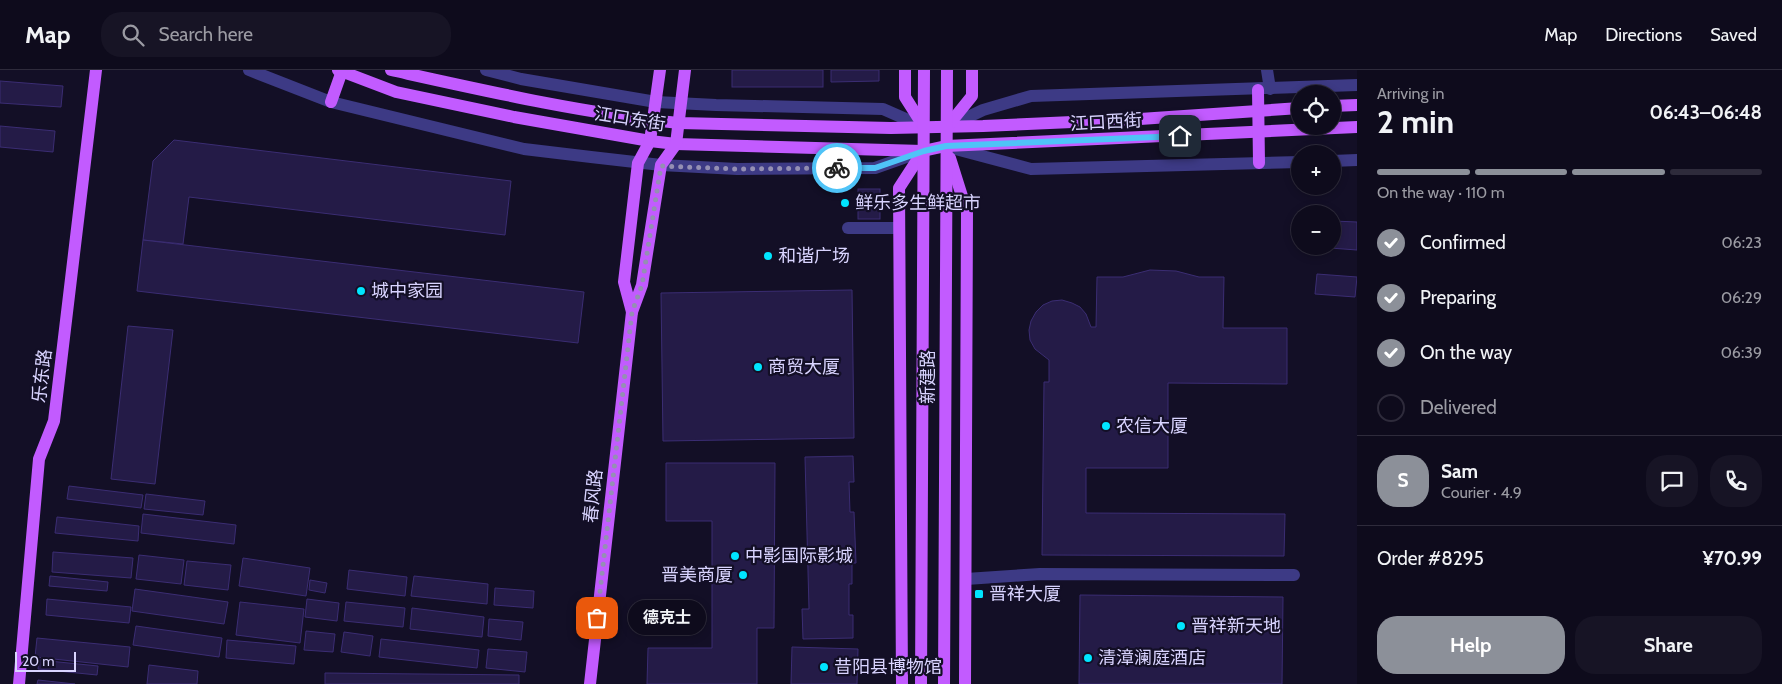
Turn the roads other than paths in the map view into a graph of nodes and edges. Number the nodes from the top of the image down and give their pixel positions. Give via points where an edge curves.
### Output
1 (96, 70) edge
2 (249, 70) edge
3 (391, 70) edge
4 (486, 70) edge
5 (660, 70) edge
6 (685, 70) edge
7 (905, 70) edge
8 (924, 70) edge
9 (947, 70) edge
10 (972, 70) edge
11 (1268, 70) edge
12 (340, 71) edge
13 (1357, 85) edge
14 (1264, 90) junction
15 (331, 102) junction
16 (656, 102) junction
17 (681, 102) junction
18 (1357, 105) edge
19 (1341, 106) edge
20 (1291, 108) edge
21 (1258, 110) junction
22 (653, 121) junction
23 (679, 123) junction
24 (924, 127) junction
25 (948, 127) junction
26 (1357, 127) edge
27 (1259, 132) junction
28 (650, 141) junction
29 (676, 144) junction
30 (946, 146) junction
31 (924, 151) junction
32 (1357, 160) edge
33 (1341, 161) edge
34 (638, 162) junction
35 (1291, 162) edge
36 (1259, 163) junction
37 (661, 166) junction
38 (848, 228) dead end
39 (899, 228) junction
40 (632, 312) junction
41 (1294, 575) dead end
42 (966, 579) junction
43 (19, 684) edge
44 (590, 684) edge
45 (902, 684) edge
46 (921, 684) edge
47 (944, 684) edge
48 (965, 684) edge

1 - 43 main road, 乐东路 via 54,421 39,459
2 - 15 street
3 - 22 main road, 江口东街 via 529,101
4 - 16 street
5 - 16 main road, 春风路
6 - 17 main road, 春风路
7 - 24 main road via 905,97
8 - 24 main road, 新建路
9 - 25 main road, 新建路
10 - 25 main road via 972,96
11 - 14 street
12 - 15 main road
12 - 28 main road, 江口东街 via 396,92
13 - 14 street
14 - 21 main road
14 - 25 street via 1030,96 983,110
15 - 34 street via 524,149
16 - 17 street
16 - 22 main road, 春风路
17 - 23 main road, 春风路
17 - 24 street via 883,109
18 - 19 main road
20 - 21 main road, 江口西街
21 - 25 main road, 江口西街 via 1140,119
21 - 27 main road
22 - 23 main road, 江口东街
22 - 28 main road, 春风路
23 - 24 main road, 江口东街
23 - 29 main road, 春风路
24 - 25 main road, 江口西街
24 - 31 main road, 新建路
25 - 30 main road, 新建路
26 - 27 main road, 江口西街
27 - 30 main road, 江口西街
27 - 36 main road
28 - 29 main road, 江口东街
28 - 34 main road, 春风路
29 - 31 main road, 江口东街
29 - 37 main road, 春风路
30 - 31 main road, 江口西街
30 - 36 street via 1031,169
30 - 42 main road via 967,212
30 - 47 main road, 新建路
31 - 37 street via 875,168
31 - 39 main road via 898,188
31 - 46 main road, 新建路
32 - 33 street
34 - 37 street
34 - 40 main road, 春风路 via 624,282
35 - 36 street
37 - 40 main road, 春风路 via 642,285
38 - 39 street
39 - 45 main road
40 - 44 main road, 春风路
41 - 42 street via 1040,574
42 - 48 main road

